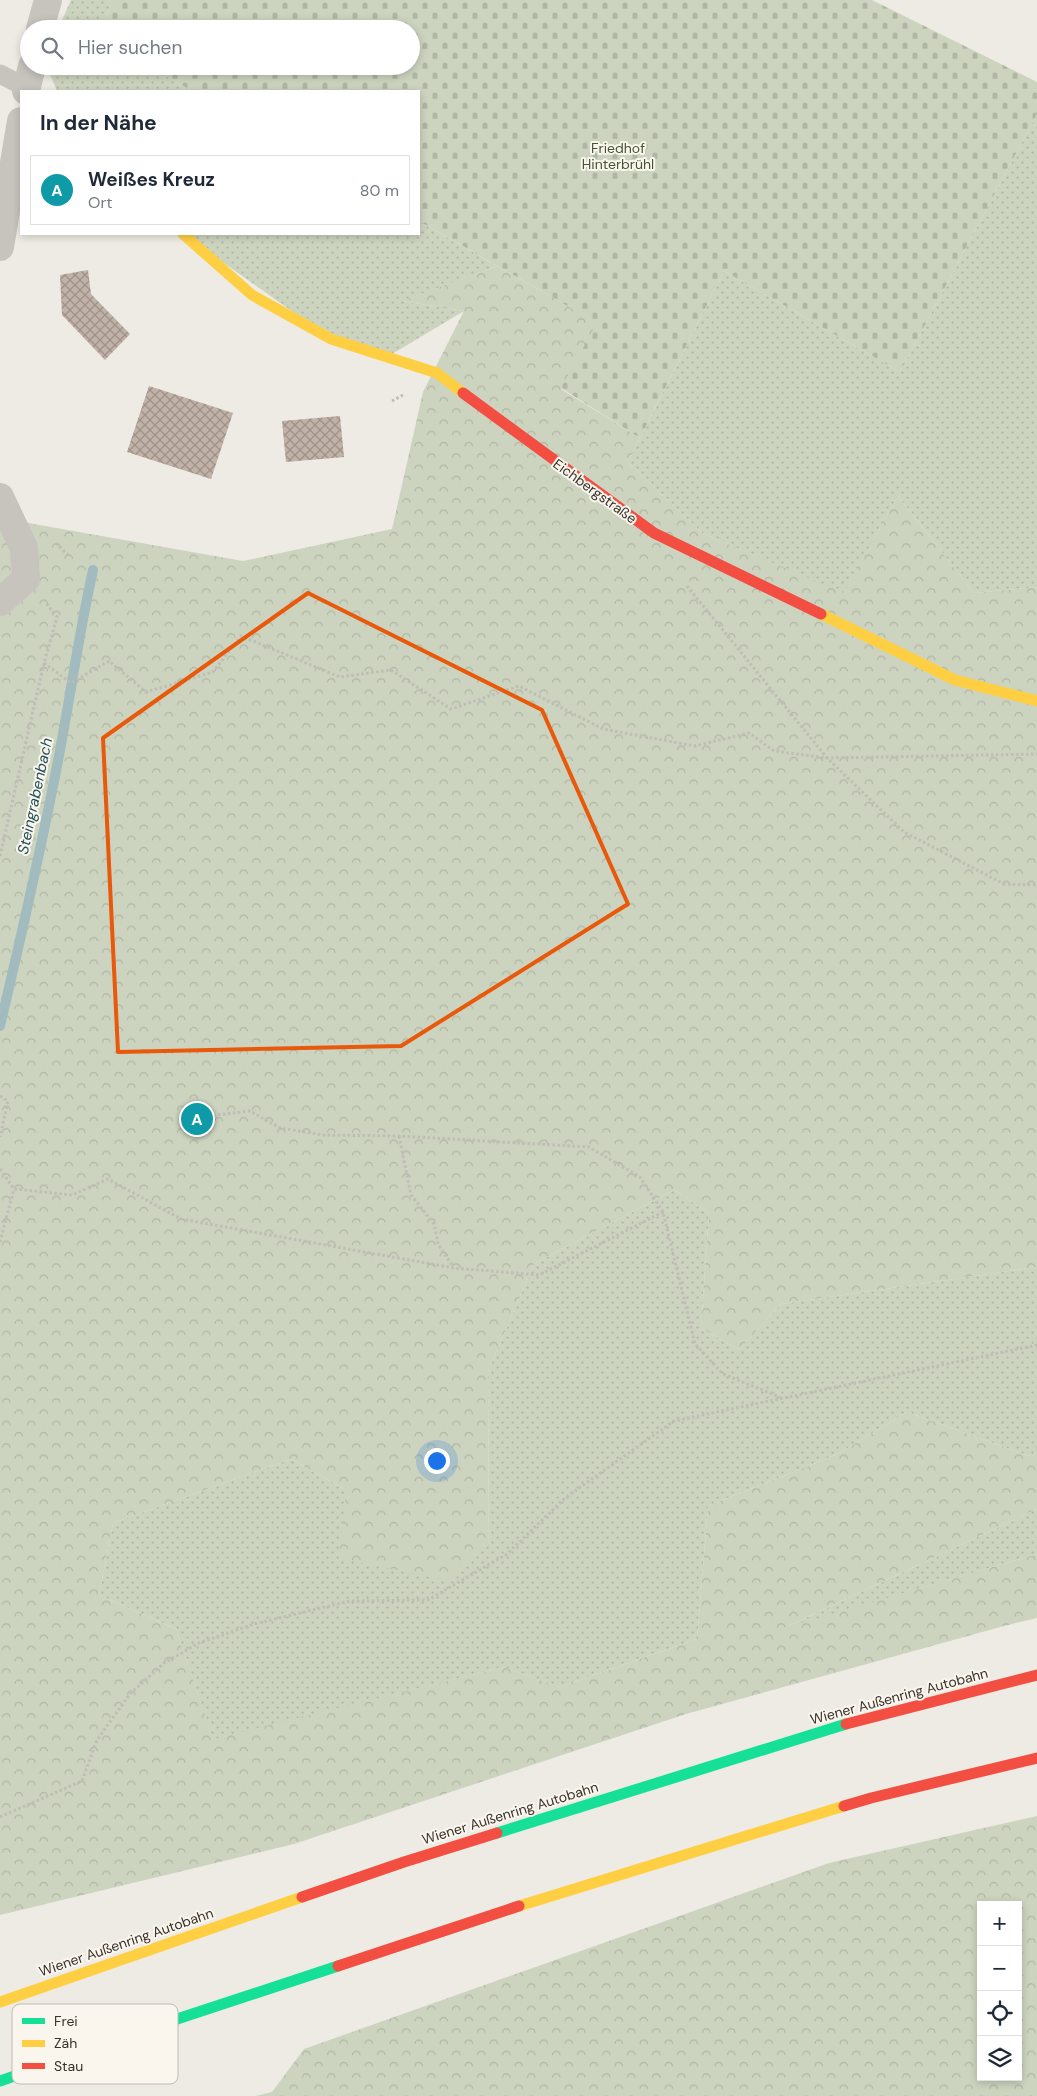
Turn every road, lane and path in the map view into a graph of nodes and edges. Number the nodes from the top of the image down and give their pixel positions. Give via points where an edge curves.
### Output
1 (48, 0) edge
2 (42, 20) edge
3 (0, 74) edge
4 (29, 84) edge
5 (20, 127) edge
6 (184, 235) edge
7 (0, 247) edge
8 (0, 497) edge
9 (26, 580) junction
10 (685, 583) dead end
11 (0, 602) edge
12 (44, 663) junction
13 (1037, 701) edge
14 (1037, 754) edge
15 (827, 758) junction
16 (0, 856) edge
17 (1037, 885) edge
18 (0, 1096) edge
19 (208, 1116) dead end
20 (399, 1136) junction
21 (0, 1138) edge
22 (0, 1169) edge
23 (14, 1189) junction
24 (663, 1212) junction
25 (0, 1242) edge
26 (454, 1268) junction
27 (1037, 1344) edge
28 (782, 1398) junction
29 (1037, 1675) edge
30 (1037, 1758) edge
31 (0, 1817) edge
32 (0, 2002) edge
33 (178, 2019) edge
34 (12, 2076) edge
35 (0, 2080) edge

1 - 2 street
3 - 4 lane
5 - 7 street
6 - 13 main road, Eichbergstraße via 252,295 332,339 437,373 654,533 955,680
8 - 9 street via 24,548
9 - 11 street
9 - 12 path via 57,617
10 - 15 path
12 - 15 path via 71,683 110,661 146,692 213,672 241,636 340,677 391,670 451,709 519,686 604,729 695,746 748,733 774,750
12 - 16 path
14 - 15 path
15 - 17 path via 904,832 1004,884
18 - 21 path via 8,1101
19 - 20 path via 250,1111 280,1128 323,1134
20 - 24 path via 589,1147 640,1177
20 - 26 path via 411,1195 434,1224 438,1244
22 - 23 path
23 - 25 path
23 - 26 path via 72,1195 108,1179 181,1219
24 - 26 path via 539,1275
24 - 28 path via 695,1344 723,1374
27 - 28 path
28 - 31 path via 674,1421 565,1498 507,1554 428,1600 350,1601 254,1624 199,1643 164,1663 130,1694 97,1740 82,1781
29 - 32 main road, Wiener Außenring Autobahn via 838,1726 404,1862
30 - 33 main road via 870,1798 528,1903
34 - 35 main road

